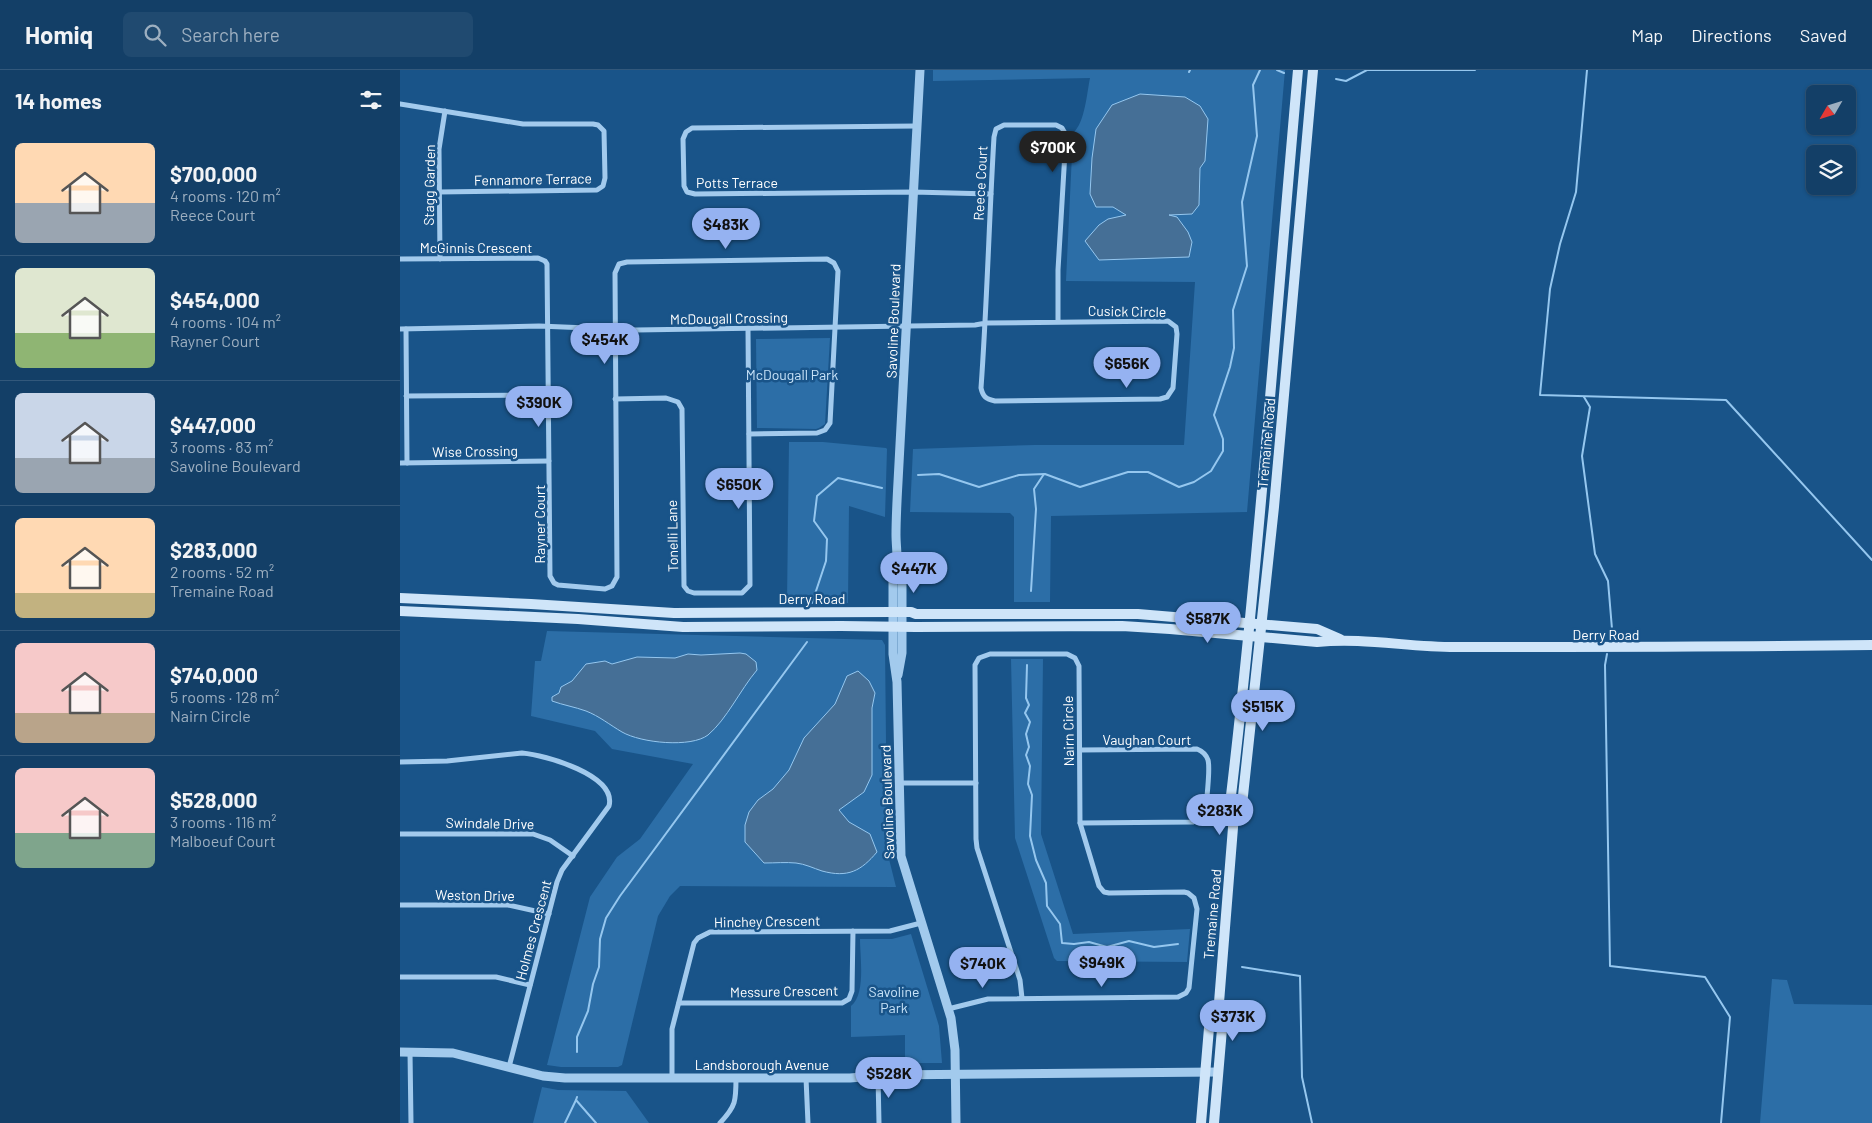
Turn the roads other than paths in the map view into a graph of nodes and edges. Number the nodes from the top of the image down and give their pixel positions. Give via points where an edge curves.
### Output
1 (920, 70) edge
2 (1298, 70) edge
3 (1312, 70) edge
4 (400, 104) edge
5 (446, 111) junction
6 (917, 126) junction
7 (439, 192) junction
8 (913, 192) junction
9 (991, 194) junction
10 (400, 259) edge
11 (440, 259) junction
12 (986, 322) junction
13 (1058, 322) junction
14 (908, 326) junction
15 (548, 327) junction
16 (406, 328) junction
17 (836, 328) junction
18 (400, 329) edge
19 (748, 329) junction
20 (615, 330) junction
21 (549, 394) junction
22 (406, 396) junction
23 (615, 399) junction
24 (749, 434) junction
25 (549, 461) junction
26 (400, 463) edge
27 (407, 463) junction
28 (400, 598) edge
29 (400, 611) edge
30 (898, 612) junction
31 (1250, 623) junction
32 (1262, 624) junction
33 (898, 626) junction
34 (1249, 636) junction
35 (1261, 637) junction
36 (1341, 640) junction
37 (1872, 645) edge
38 (1080, 750) junction
39 (400, 762) edge
40 (899, 783) junction
41 (976, 783) junction
42 (1234, 815) junction
43 (1080, 823) junction
44 (400, 834) edge
45 (573, 856) junction
46 (400, 905) edge
47 (549, 914) junction
48 (920, 922) junction
49 (852, 931) junction
50 (400, 977) edge
51 (530, 985) junction
52 (1022, 998) junction
53 (679, 1003) junction
54 (948, 1010) junction
55 (1218, 1015) junction
56 (400, 1052) edge
57 (410, 1052) junction
58 (509, 1067) junction
59 (1206, 1072) junction
60 (1218, 1072) junction
61 (955, 1074) junction
62 (878, 1076) junction
63 (672, 1078) junction
64 (736, 1078) junction
65 (806, 1078) junction
66 (411, 1123) edge
67 (720, 1123) edge
68 (808, 1123) edge
69 (879, 1123) edge
70 (956, 1123) edge
71 (1201, 1123) edge
72 (1214, 1123) edge

1 - 6 street, Savoline Boulevard
2 - 31 main road, Tremaine Road
3 - 32 main road, Tremaine Road
4 - 5 street, Fennamore Terrace
5 - 7 street, Stagg Garden via 439,149
5 - 7 street, Fennamore Terrace via 523,124 598,125 605,136 606,178 603,186 593,190
6 - 8 street, Savoline Boulevard
6 - 8 street, Potts Terrace via 694,128 687,130 683,139 684,186 691,194
7 - 11 street, Stagg Garden
8 - 9 street, Potts Terrace
8 - 14 street, Savoline Boulevard
9 - 12 street, Reece Court
9 - 13 street, Reece Court via 994,137 998,127 1056,125 1062,128 1066,135
10 - 11 street, McGinnis Crescent
11 - 15 street, McGinnis Crescent via 542,259 548,269
12 - 13 street, Cusick Circle
12 - 13 street, Cusick Circle via 981,388 990,400 1160,398 1167,397 1172,391 1177,334 1172,322
12 - 14 street, Cusick Circle
14 - 17 street, McDougall Crossing
14 - 30 street, Savoline Boulevard via 898,490 897,572 902,579
15 - 16 street, McDougall Crossing
15 - 20 street, McDougall Crossing
15 - 21 street, Rayner Court
16 - 18 street, McDougall Crossing
16 - 22 street
17 - 19 street, McDougall Crossing
17 - 20 street, Rayner Court via 838,271 827,259 623,262 614,273
17 - 24 street, Rayner Court via 828,428 818,433
19 - 20 street, McDougall Crossing
19 - 24 street, Tonelli Lane
20 - 23 street, Rayner Court
21 - 22 street
21 - 25 street, Rayner Court
22 - 27 street
23 - 24 street, Tonelli Lane via 671,398 680,405 683,584 691,592 739,593 750,585
23 - 25 street, Rayner Court via 617,577 609,588 558,585 550,576
25 - 27 street, Wise Crossing
26 - 27 street, Wise Crossing
28 - 30 main road, Derry Road via 674,613
29 - 33 main road, Derry Road via 683,627
30 - 31 main road, Derry Road via 1138,614
30 - 33 street, Savoline Boulevard
31 - 32 main road, Derry Road
31 - 34 main road, Tremaine Road
32 - 35 main road, Tremaine Road
32 - 36 main road, Derry Road via 1317,629
33 - 34 main road, Derry Road via 1122,626
33 - 40 street, Savoline Boulevard via 893,654 897,682
34 - 35 main road, Derry Road
34 - 42 main road, Tremaine Road via 1230,804
35 - 36 main road, Derry Road via 1317,642
35 - 42 main road, Tremaine Road via 1242,805
36 - 37 main road, Derry Road via 1451,647
38 - 41 street, Nairn Circle via 1079,666 1075,658 1067,654 983,655 975,665
38 - 43 street, Nairn Circle
38 - 43 street, Vaughan Court via 1197,749 1206,755 1209,764 1205,811 1198,820
39 - 45 street, Holmes Crescent via 439,762 522,753 577,768 605,788 610,800
40 - 41 street
40 - 48 street, Savoline Boulevard via 901,856
41 - 52 street, Nairn Circle via 977,848 1020,980
42 - 55 main road, Tremaine Road
43 - 52 street, Nairn Circle via 1099,886 1104,892 1184,892 1194,898 1197,909 1189,988 1186,994 1178,997
44 - 45 street, Swindale Drive via 533,834 550,840
45 - 47 street, Holmes Crescent via 557,882
46 - 47 street, Weston Drive via 508,905
47 - 51 street, Holmes Crescent
48 - 49 street, Hinchey Crescent via 890,932
48 - 54 street, Savoline Boulevard
49 - 53 street, Hinchey Crescent via 705,933 694,943
49 - 53 street, Messure Crescent via 852,992 850,999 842,1003
50 - 51 street via 489,977
51 - 58 street, Holmes Crescent
52 - 54 street, Nairn Circle via 981,999
53 - 63 street, Hinchey Crescent via 672,1030
54 - 61 street, Savoline Boulevard via 954,1038
55 - 59 main road, Tremaine Road via 1209,1028
55 - 60 main road, Tremaine Road via 1222,1029
56 - 57 street, Landsborough Avenue
57 - 58 street, Landsborough Avenue via 453,1053
57 - 66 street
58 - 63 street, Landsborough Avenue via 565,1078
59 - 60 street, Landsborough Avenue
59 - 61 street, Landsborough Avenue
59 - 71 main road, Tremaine Road
60 - 72 main road, Tremaine Road
61 - 62 street, Landsborough Avenue
61 - 70 street, Savoline Boulevard
62 - 65 street, Landsborough Avenue
62 - 69 street
63 - 64 street, Landsborough Avenue
64 - 65 street, Landsborough Avenue
64 - 67 street via 734,1104
65 - 68 street

